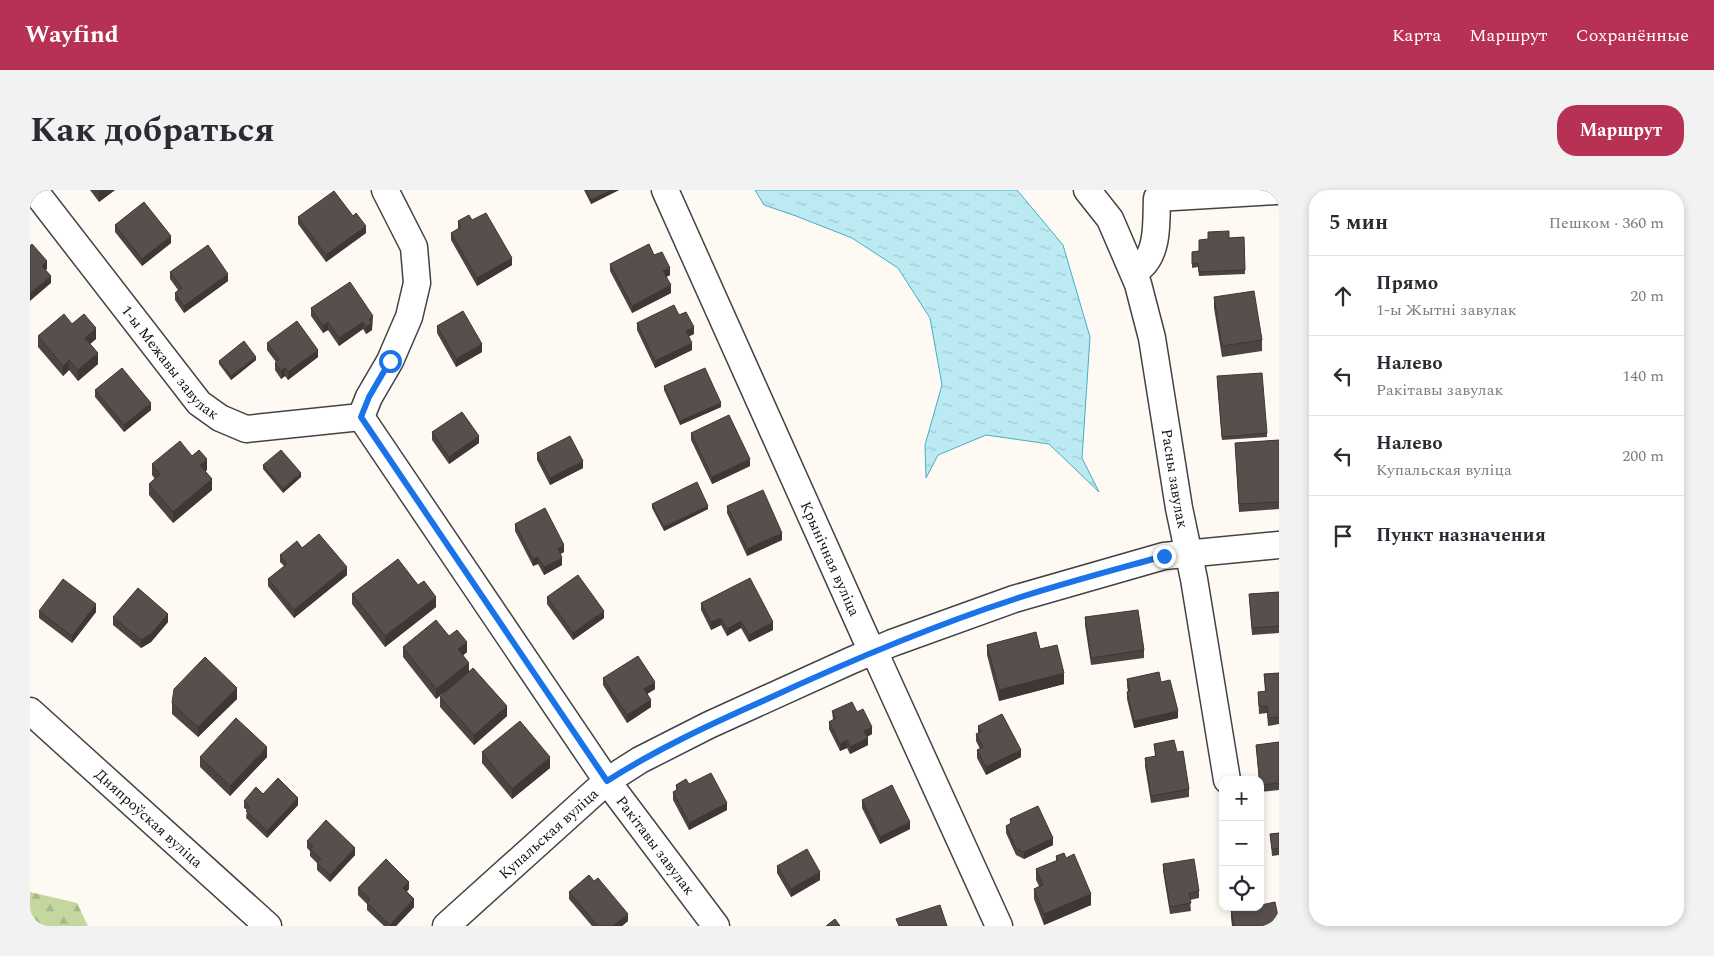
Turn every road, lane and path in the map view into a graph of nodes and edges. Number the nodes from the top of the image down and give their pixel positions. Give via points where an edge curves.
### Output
1 (34, 190) edge
2 (385, 190) edge
3 (665, 190) edge
4 (1087, 190) edge
5 (1278, 190) edge
6 (1141, 267) dead end
7 (361, 417) junction
8 (1279, 545) edge
9 (1189, 553) junction
10 (872, 652) junction
11 (30, 711) edge
12 (1226, 776) edge
13 (607, 781) junction
14 (268, 926) edge
15 (446, 926) edge
16 (716, 926) edge
17 (999, 926) edge

1 - 7 street, 1-ы Межавы завулак via 199,402 220,418 246,429
2 - 7 street via 414,247 417,283 409,318
3 - 10 street, Крынічная вуліца
4 - 9 street, Расны завулак via 1110,219 1138,284 1152,338
5 - 6 street via 1157,198 1154,245 1147,262
7 - 13 street, Ракітавы завулак
8 - 9 street, Купальская вуліца
9 - 10 street, Купальская вуліца via 1164,556 1014,599
9 - 12 street, Расны завулак
10 - 13 street, Купальская вуліца via 709,725 640,760
10 - 17 street, Крынічная вуліца
11 - 14 street, Дняпроўская вуліца
13 - 15 street, Купальская вуліца
13 - 16 street, Ракітавы завулак

